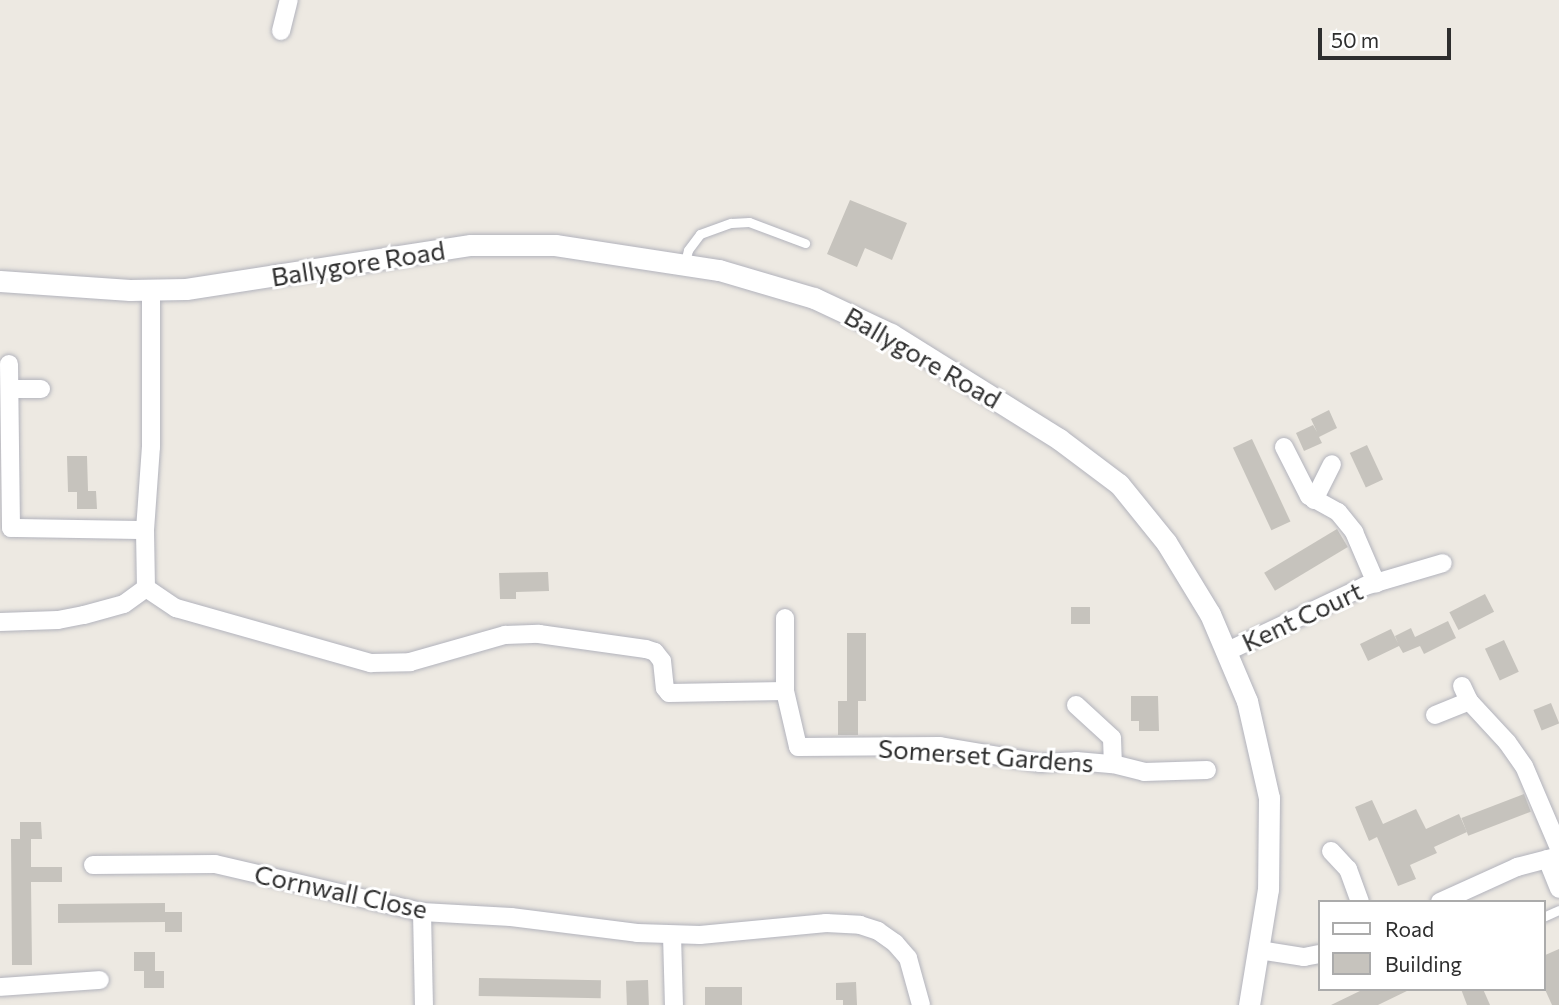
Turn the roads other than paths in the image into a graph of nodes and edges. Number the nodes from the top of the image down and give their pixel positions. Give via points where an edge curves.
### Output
1 (289, 0) edge
2 (281, 31) dead end
3 (805, 243) dead end
4 (685, 262) junction
5 (0, 281) edge
6 (151, 291) junction
7 (9, 364) dead end
8 (41, 388) dead end
9 (10, 389) junction
10 (1284, 447) dead end
11 (1332, 464) dead end
12 (1314, 500) junction
13 (145, 530) junction
14 (1443, 563) dead end
15 (1376, 583) junction
16 (146, 588) junction
17 (785, 618) dead end
18 (0, 622) edge
19 (1228, 651) junction
20 (785, 691) junction
21 (1076, 705) dead end
22 (1435, 715) dead end
23 (1113, 764) junction
24 (1207, 770) dead end
25 (1331, 851) dead end
26 (1555, 854) edge
27 (93, 865) dead end
28 (1559, 890) edge
29 (1359, 900) edge
30 (1444, 900) edge
31 (422, 912) junction
32 (672, 935) junction
33 (1259, 950) junction
34 (1318, 954) edge
35 (100, 981) dead end
36 (0, 987) edge
37 (424, 1005) edge
38 (674, 1005) edge
39 (921, 1005) edge
40 (1249, 1005) edge

1 - 2 street
3 - 4 lane via 749,222 731,223 700,234
4 - 6 street, Ballygore Road via 555,245 471,245 225,284
4 - 19 street, Ballygore Road via 781,287 863,319 947,367 1090,460 1119,484 1166,542 1194,584
5 - 6 street, Ballygore Road
6 - 13 street via 151,447
7 - 9 street
8 - 9 street
9 - 13 street via 11,528
10 - 12 street, Kent Court via 1303,489
11 - 12 street
12 - 15 street, Kent Court via 1347,521 1365,551
13 - 16 street
14 - 15 street, Kent Court
15 - 19 street, Kent Court
16 - 18 street via 124,604 84,615
16 - 20 street via 176,608 371,663 410,662 505,635 539,634 652,650 662,661 668,693
17 - 20 street
19 - 33 street, Ballygore Road via 1254,724 1269,798 1269,868
20 - 23 street, Somerset Gardens via 798,747 940,746 1040,762
21 - 23 street via 1112,738
22 - 26 street via 1465,693 1524,766
23 - 24 street, Somerset Gardens via 1144,772
25 - 29 street via 1348,869
26 - 28 street
26 - 30 street
27 - 31 street, Cornwall Close via 215,864
31 - 32 street, Cornwall Close
31 - 37 street
32 - 38 street
32 - 39 street, Cornwall Close via 826,923 860,925 895,943 908,958
33 - 34 street via 1304,957
33 - 40 street, Ballygore Road
35 - 36 street

